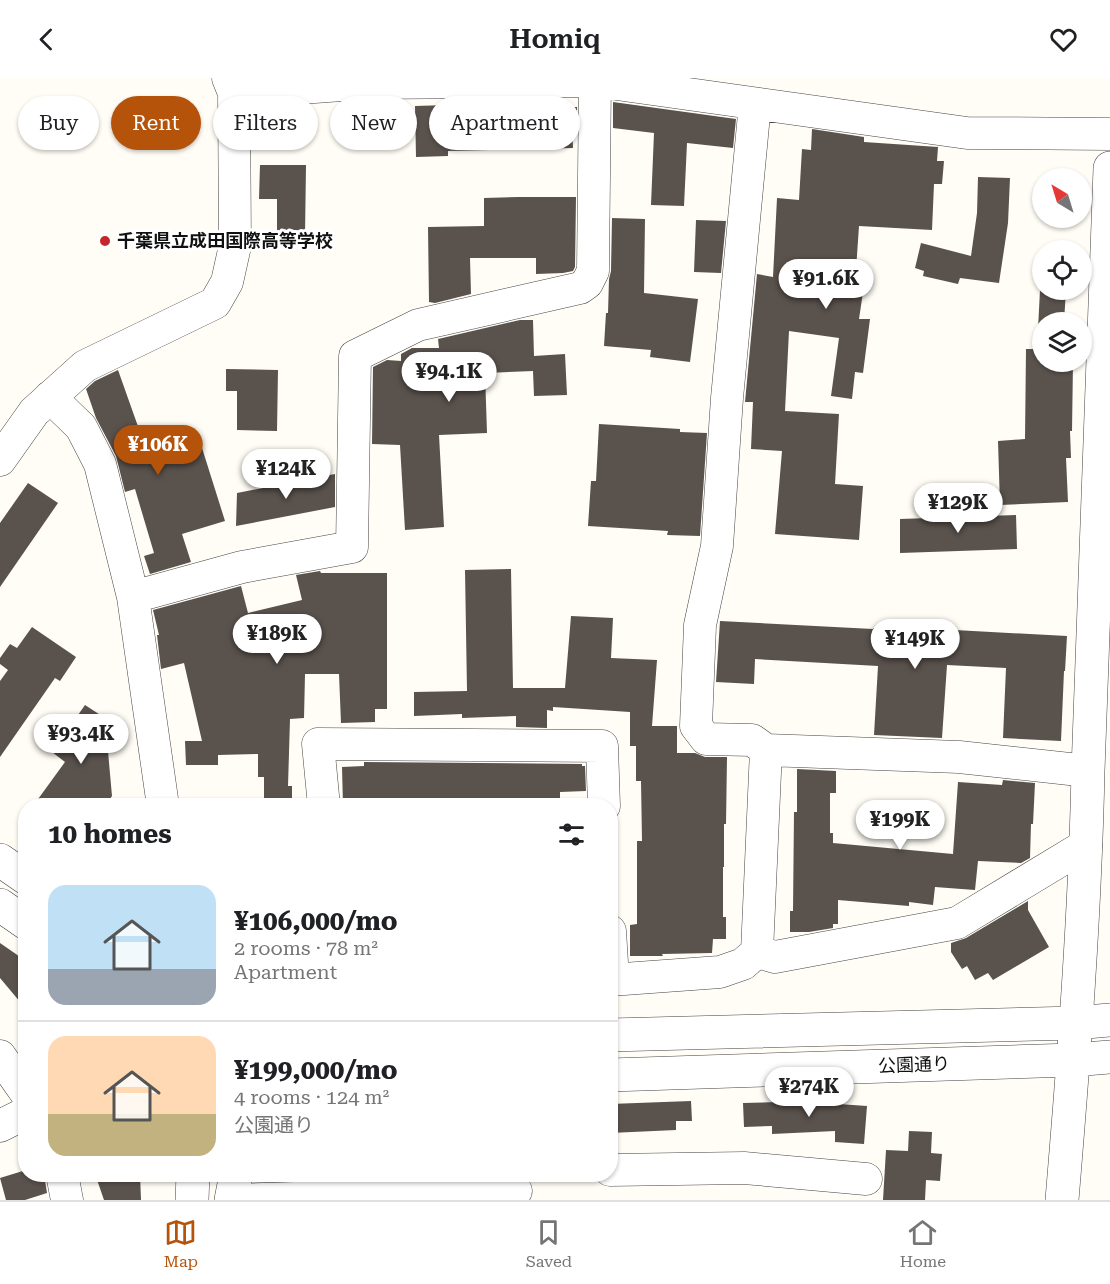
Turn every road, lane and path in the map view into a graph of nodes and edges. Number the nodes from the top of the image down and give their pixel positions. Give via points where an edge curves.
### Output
1 (595, 81) junction
2 (231, 86) edge
3 (755, 104) junction
4 (1110, 134) edge
5 (1110, 168) edge
6 (1106, 388) edge
7 (50, 397) junction
8 (0, 460) edge
9 (134, 597) junction
10 (766, 750) junction
11 (1095, 778) edge
12 (162, 798) edge
13 (323, 798) edge
14 (604, 798) edge
15 (1086, 845) junction
16 (0, 860) edge
17 (18, 872) edge
18 (0, 905) edge
19 (18, 917) edge
20 (757, 952) junction
21 (618, 979) edge
22 (1110, 1020) edge
23 (1076, 1023) junction
24 (618, 1035) edge
25 (0, 1056) edge
26 (1110, 1057) edge
27 (1073, 1060) junction
28 (618, 1075) edge
29 (18, 1082) edge
30 (18, 1117) edge
31 (0, 1126) edge
32 (618, 1170) edge
33 (866, 1179) dead end
34 (64, 1182) edge
35 (193, 1182) edge
36 (234, 1182) edge
37 (516, 1189) edge
38 (67, 1200) edge
39 (192, 1200) edge
40 (231, 1200) edge
41 (1062, 1200) edge

1 - 2 street
1 - 3 street
1 - 9 street via 593,271 587,283 580,288 418,325 355,356 352,547 242,567
2 - 7 street via 235,246 227,282 215,303 85,366
3 - 4 street via 967,133
3 - 10 street via 717,546 700,625 696,726 706,739 752,740
5 - 6 street
6 - 11 street
7 - 8 street via 34,412
7 - 9 street via 81,428 100,464
9 - 12 street
10 - 11 street via 959,756
10 - 20 street
11 - 15 street
13 - 14 street via 318,744 602,746
15 - 20 street via 957,923 775,957
15 - 23 street
16 - 17 street
18 - 19 street
20 - 21 street via 743,964 720,972
22 - 23 street, 公園通り
23 - 24 street, 公園通り
23 - 27 street
25 - 29 street
26 - 27 street, 公園通り
27 - 28 street, 公園通り
27 - 41 street
30 - 31 street
32 - 33 street via 744,1168
34 - 38 street
35 - 39 street
36 - 40 street
37 - 40 street

